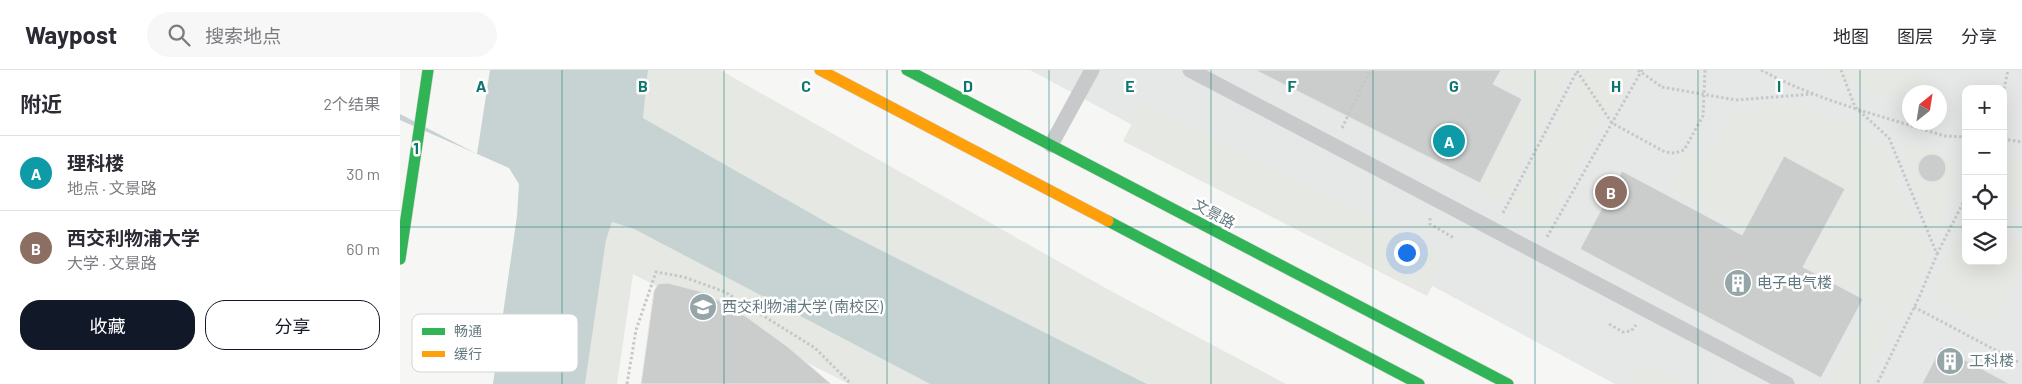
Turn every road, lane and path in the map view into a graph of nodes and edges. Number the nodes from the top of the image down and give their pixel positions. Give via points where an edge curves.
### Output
1 (428, 70) edge
2 (820, 70) edge
3 (907, 70) edge
4 (1092, 70) edge
5 (1190, 70) edge
6 (1370, 70) edge
7 (1577, 70) edge
8 (1705, 70) edge
9 (1761, 70) edge
10 (1841, 70) edge
11 (2008, 70) edge
12 (1640, 71) edge
13 (2005, 85) edge
14 (1814, 94) junction
15 (1856, 107) junction
16 (1612, 123) junction
17 (1962, 137) edge
18 (2007, 140) edge
19 (2022, 142) edge
20 (1333, 145) junction
21 (1052, 146) junction
22 (1962, 205) edge
23 (1494, 230) junction
24 (1538, 253) junction
25 (1937, 254) junction
26 (400, 259) edge
27 (1914, 307) junction
28 (2018, 362) dead end
29 (627, 384) edge
30 (851, 384) edge
31 (1419, 384) edge
32 (1508, 384) edge
33 (1788, 384) edge
34 (1876, 384) edge

1 - 26 main road
2 - 31 main road
3 - 21 main road, 文景路
4 - 21 lane
5 - 20 lane
6 - 20 path
7 - 16 path
7 - 23 path
8 - 16 path via 1703,116 1684,150 1665,152
9 - 14 path
10 - 15 path
11 - 13 path
12 - 14 path, bridge via 1662,87 1736,100
12 - 16 path
14 - 15 path
15 - 17 path via 1944,136
15 - 25 path via 1890,138
16 - 24 path
18 - 19 path
20 - 23 lane
21 - 32 main road, 文景路
22 - 25 path
23 - 24 lane
24 - 33 lane
25 - 27 path
27 - 28 path
27 - 34 path
29 - 30 path via 636,330 656,272 684,277 724,292 815,348

